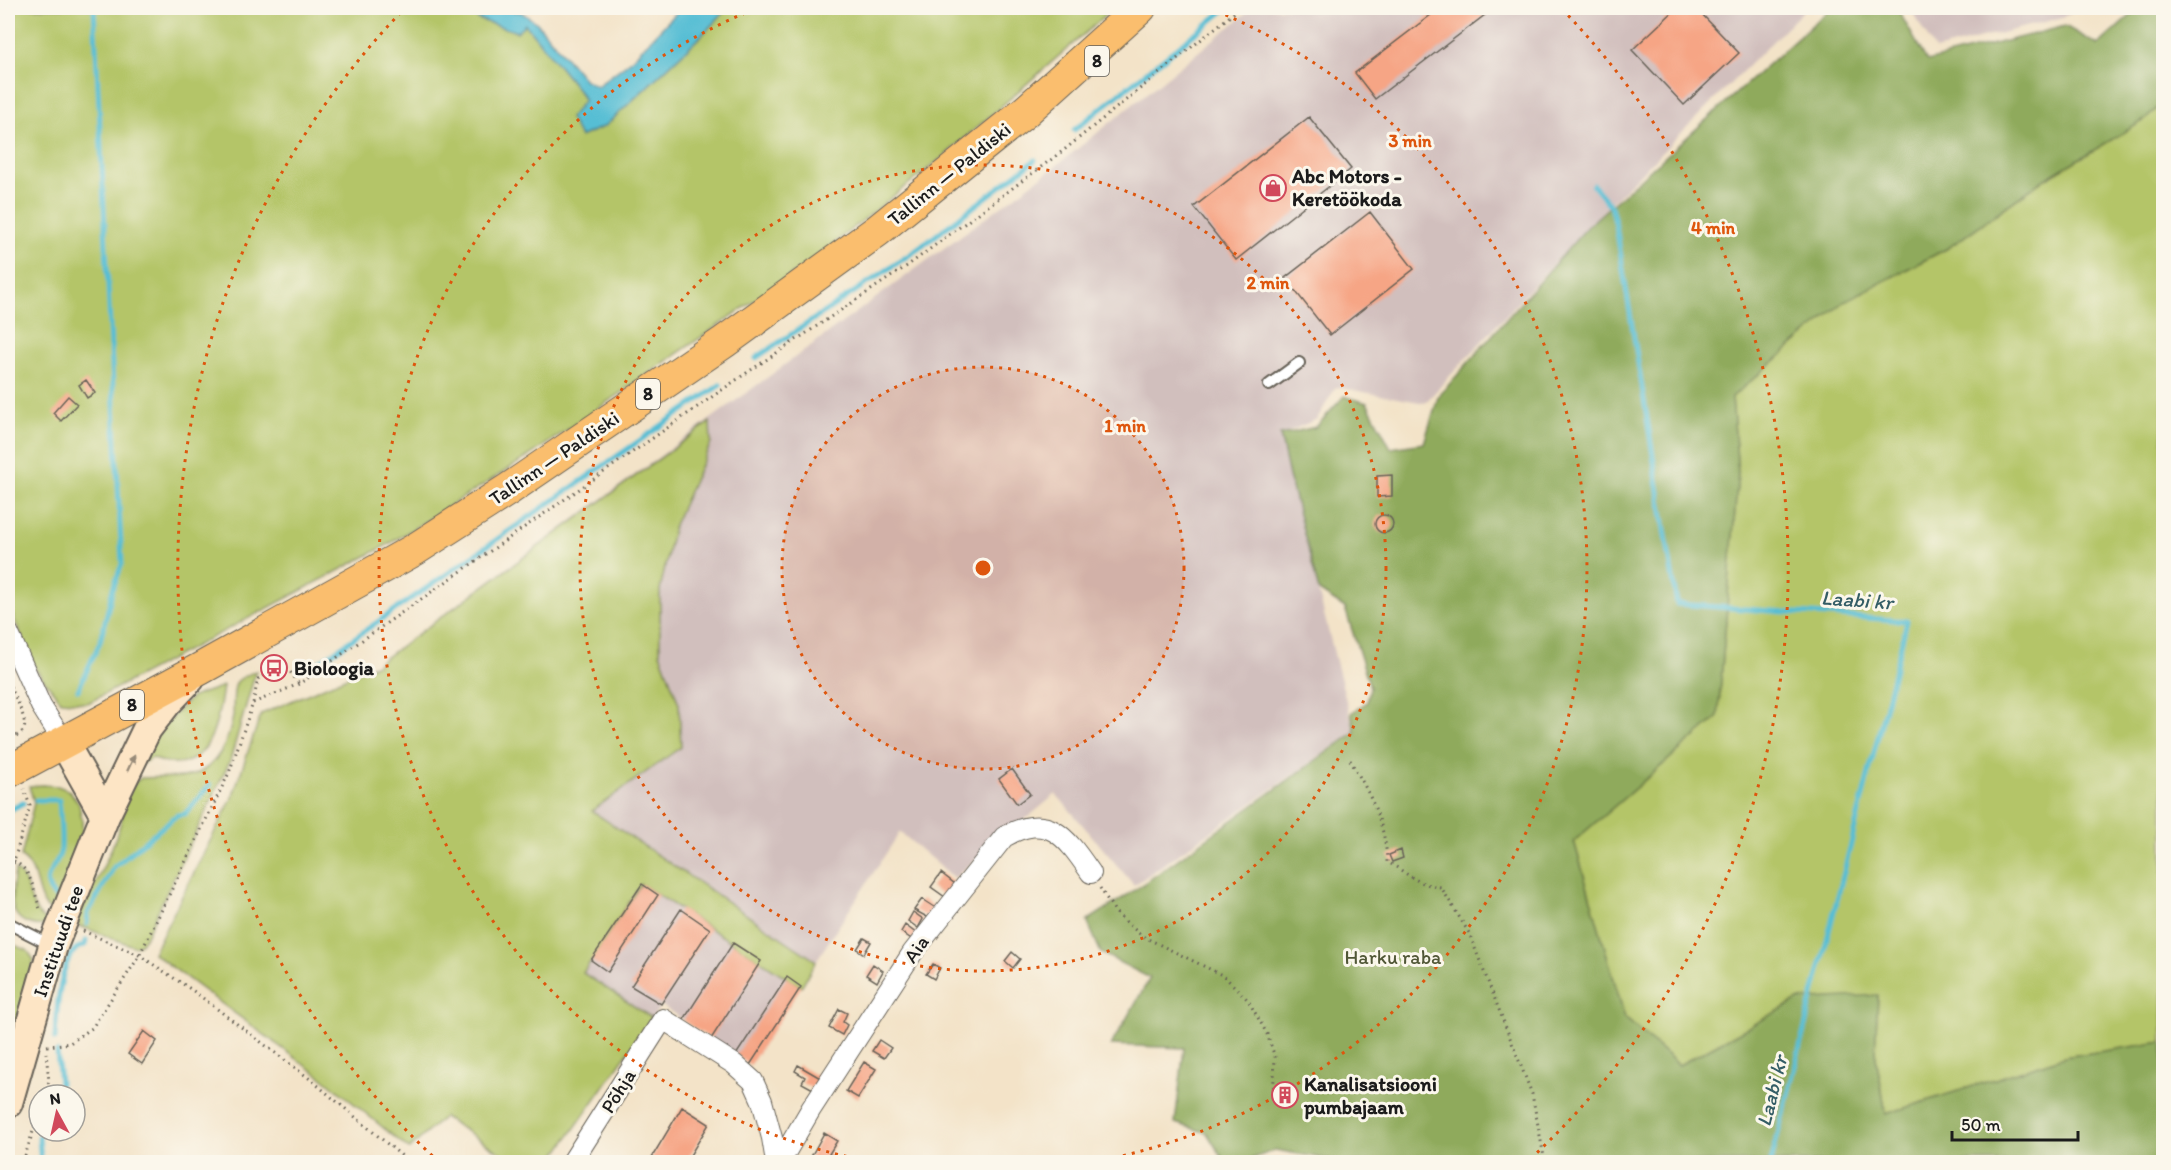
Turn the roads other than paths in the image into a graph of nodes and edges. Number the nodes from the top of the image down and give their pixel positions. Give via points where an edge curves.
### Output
1 (1140, 8) edge
2 (1165, 8) edge
3 (1026, 111) junction
4 (1299, 363) dead end
5 (1269, 385) dead end
6 (8, 632) edge
7 (200, 669) junction
8 (63, 741) junction
9 (9, 760) edge
10 (105, 816) junction
11 (1091, 873) road end
12 (8, 923) edge
13 (53, 946) junction
14 (8, 1103) edge
15 (572, 1162) edge
16 (776, 1162) edge
17 (780, 1162) edge

1 - 3 main road, Tallinn — Paldiski / 8
2 - 3 main road, 8
3 - 7 main road, Tallinn — Paldiski / 8 via 867,238 724,342 508,489 414,550
4 - 5 lane
6 - 8 street via 41,706
7 - 8 main road, Tallinn — Paldiski / 8
10 -> 7 street, Instituudi tee via 147,729
8 - 9 main road, Tallinn — Paldiski / 8
8 - 10 street
10 - 13 street, Instituudi tee
11 - 17 street, Aia via 1065,838 1051,829 1024,827 1004,837 913,952
12 - 13 lane
13 - 14 street, Instituudi tee
15 - 16 street, Põhja via 663,1019 734,1064 753,1081 762,1101

